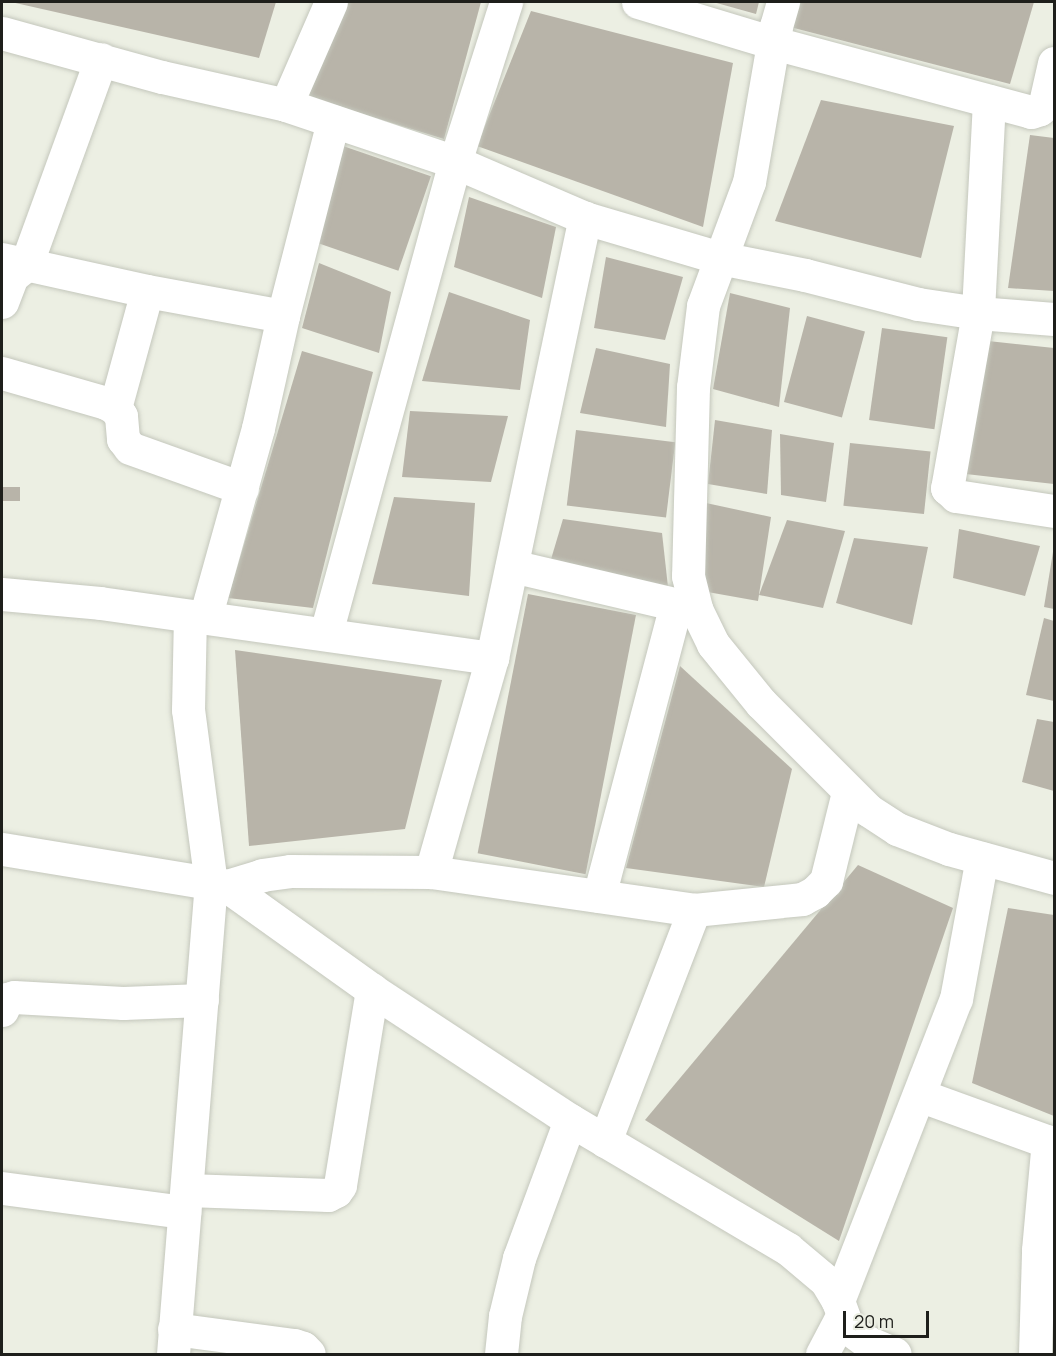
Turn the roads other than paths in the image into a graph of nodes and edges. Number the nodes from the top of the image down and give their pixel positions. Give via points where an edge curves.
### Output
1 (330, 2) edge
2 (506, 2) edge
3 (638, 2) edge
4 (783, 2) edge
5 (2, 33) edge
6 (774, 43) junction
7 (101, 59) junction
8 (1054, 63) edge
9 (989, 100) junction
10 (286, 105) junction
11 (333, 121) junction
12 (455, 162) junction
13 (585, 218) junction
14 (720, 258) junction
15 (14, 262) edge
16 (147, 291) junction
17 (2, 302) edge
18 (978, 313) junction
19 (283, 316) junction
20 (1054, 319) edge
21 (2, 373) edge
22 (115, 408) junction
23 (242, 488) junction
24 (1054, 511) edge
25 (512, 566) junction
26 (2, 594) edge
27 (686, 607) junction
28 (197, 617) junction
29 (326, 633) junction
30 (492, 658) junction
31 (848, 792) junction
32 (2, 849) edge
33 (982, 858) junction
34 (431, 872) junction
35 (1054, 878) edge
36 (219, 885) junction
37 (599, 896) junction
38 (694, 910) junction
39 (372, 990) junction
40 (202, 1000) junction
41 (2, 1010) edge
42 (919, 1095) junction
43 (570, 1120) junction
44 (605, 1141) junction
45 (1051, 1142) edge
46 (2, 1188) edge
47 (185, 1201) junction
48 (840, 1308) junction
49 (173, 1342) edge
50 (309, 1354) edge
51 (501, 1354) edge
52 (822, 1354) edge
53 (895, 1354) edge
54 (1035, 1354) edge

1 - 10 street
2 - 12 street
3 - 6 street
4 - 6 street
5 - 7 street
6 - 9 street
6 - 14 street via 749,182
7 - 10 street
7 - 15 street
8 - 9 street via 1045,103 1040,109 1031,112
9 - 18 street
10 - 11 street
11 - 12 street
11 - 19 street
12 - 13 street
12 - 29 street
13 - 14 street
13 - 25 street
14 - 18 street
14 - 27 street via 703,306 693,387
15 - 16 street
15 - 17 street
16 - 19 street
16 - 22 street
18 - 20 street
18 - 24 street via 947,488 956,496
19 - 23 street
21 - 22 street
22 - 23 street via 122,416 123,440 130,448
23 - 28 street
25 - 27 street
25 - 30 street
26 - 28 street
27 - 31 street via 761,703
27 - 37 street
28 - 29 street
28 - 36 street via 188,711
29 - 30 street
30 - 34 street
31 - 33 street via 897,829
31 - 38 street via 826,881 815,892 802,899
32 - 36 street
33 - 35 street
33 - 42 street via 956,999
34 - 36 street via 290,871
34 - 37 street
36 - 39 street
36 - 40 street
37 - 38 street
38 - 44 street
39 - 43 street
39 - 47 street via 336,1191 328,1195
40 - 41 street via 123,1003 14,997 7,999
40 - 47 street
42 - 45 street
42 - 48 street
43 - 44 street
43 - 51 street via 519,1258
44 - 48 street via 788,1250 826,1281
45 - 54 street via 1038,1250
46 - 47 street
47 - 49 street
48 - 52 street
48 - 53 street via 848,1328 867,1342
49 - 50 street via 294,1345

